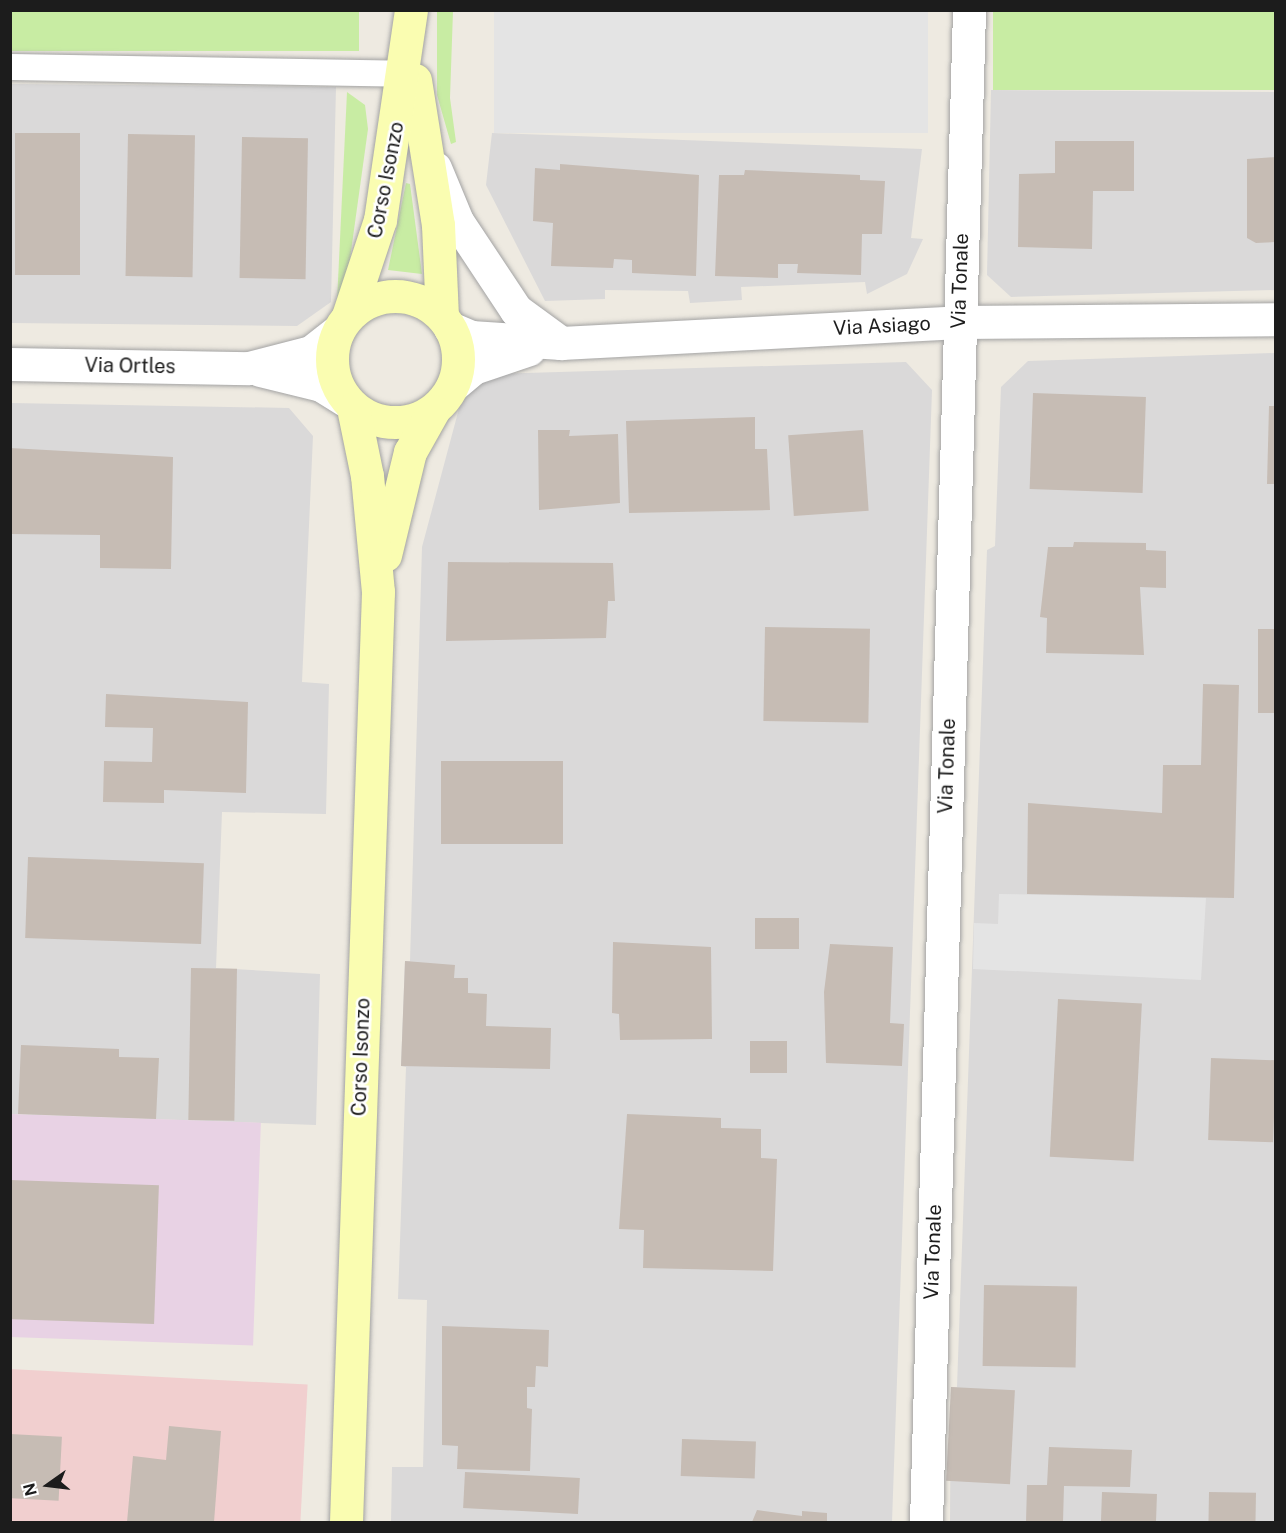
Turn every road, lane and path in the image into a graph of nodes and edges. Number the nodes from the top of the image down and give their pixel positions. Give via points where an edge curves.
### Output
1 (969, 10) edge
2 (410, 25) edge
3 (10, 67) edge
4 (405, 74) junction
5 (423, 138) junction
6 (1275, 320) edge
7 (446, 322) junction
8 (959, 322) junction
9 (343, 324) junction
10 (561, 343) junction
11 (10, 364) edge
12 (249, 368) junction
13 (453, 385) junction
14 (349, 404) junction
15 (433, 411) junction
16 (378, 592) junction
17 (346, 1522) edge
18 (926, 1522) edge

1 - 8 street, Via Tonale
2 - 4 street, Corso Isonzo
2 - 5 street, Corso Isonzo
3 - 4 lane
4 - 9 street, Corso Isonzo via 380,220
5 - 7 street, Corso Isonzo via 438,225
5 - 10 street via 457,221 511,302 536,329
6 - 8 street, Via Asiago
7 - 9 street via 402,296 373,300
7 - 10 street, Via Asiago via 471,338
7 - 13 street via 458,356
8 - 10 street, Via Asiago
8 - 18 street, Via Tonale
9 - 12 street, Via Ortles via 311,352
9 - 14 street via 332,367
10 - 13 street, Via Asiago via 504,354 473,368
11 - 12 street, Via Ortles
12 - 14 street, Via Ortles via 321,385
13 - 15 street
14 - 15 street via 392,423
14 - 16 street, Corso Isonzo via 367,476
15 - 16 street, Corso Isonzo via 410,452 398,490
16 - 17 street, Corso Isonzo

